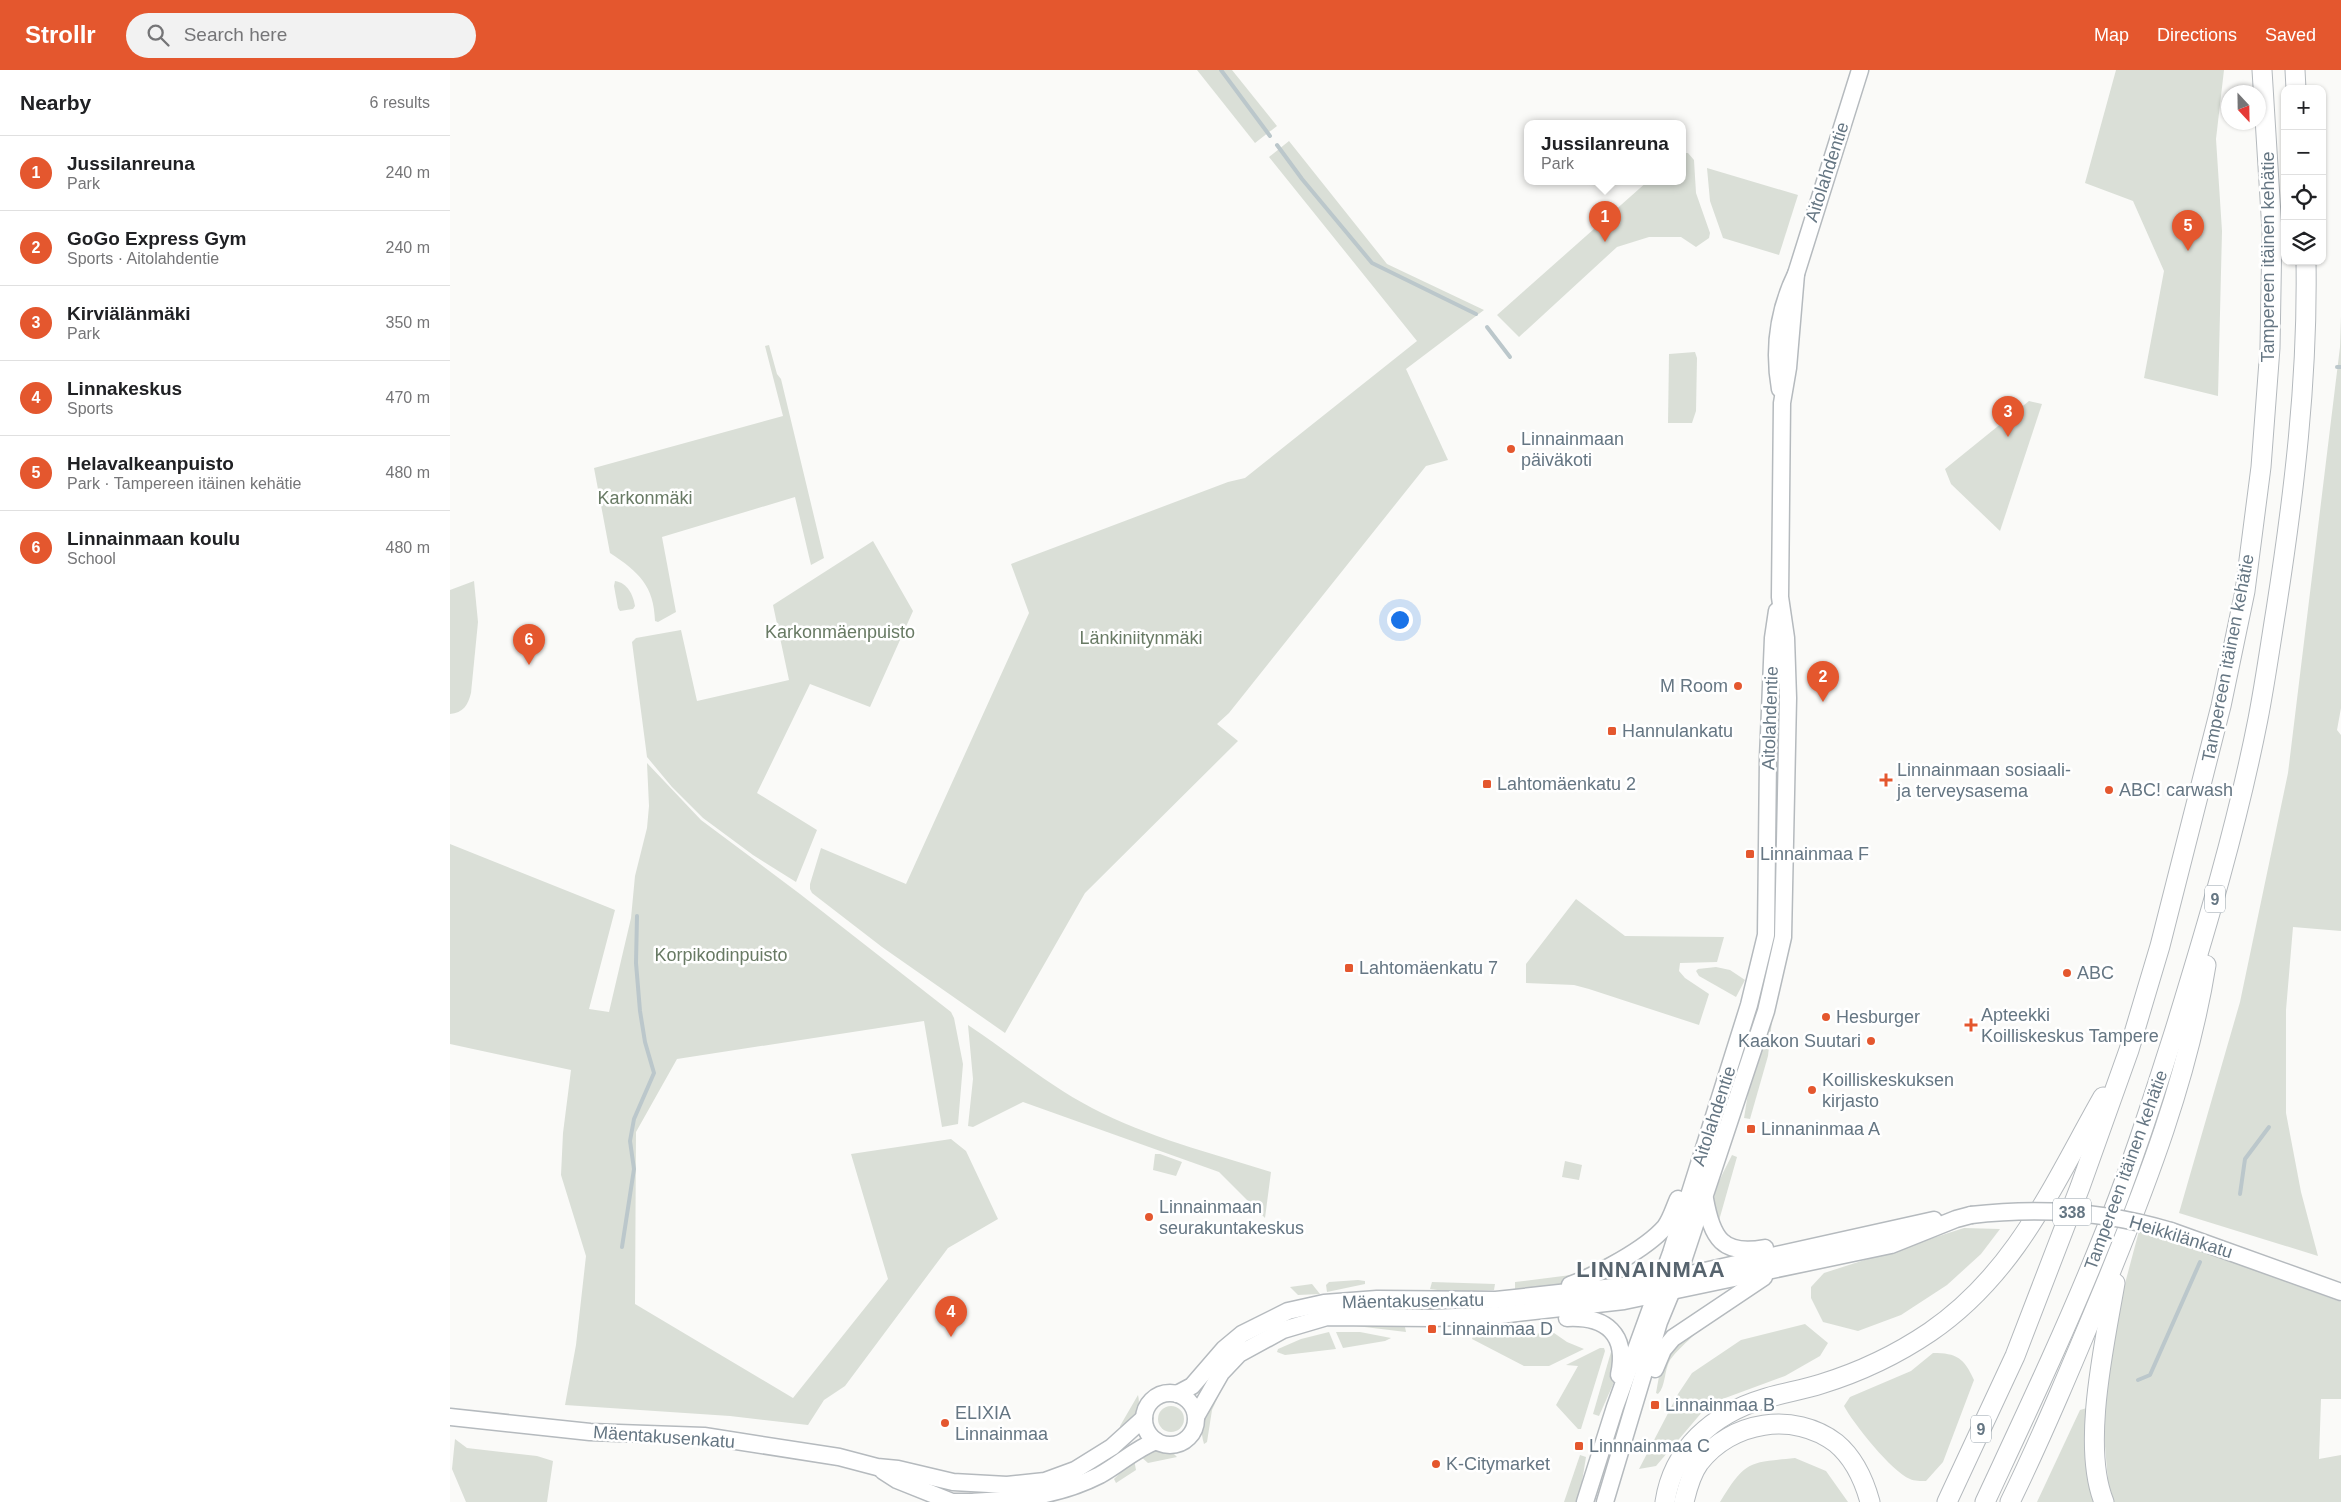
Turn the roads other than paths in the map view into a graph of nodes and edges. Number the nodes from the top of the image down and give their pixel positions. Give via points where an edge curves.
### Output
1 (1860, 70) edge
2 (2262, 70) edge
3 (2306, 265) edge
4 (1780, 597) junction
5 (2219, 884) junction
6 (2129, 1050) junction
7 (1700, 1157) junction
8 (1705, 1197) junction
9 (1963, 1217) junction
10 (1835, 1240) junction
11 (2120, 1249) junction
12 (1776, 1270) junction
13 (1678, 1276) junction
14 (1661, 1280) junction
15 (2341, 1292) edge
16 (1663, 1294) junction
17 (1506, 1299) junction
18 (1518, 1314) junction
19 (1177, 1394) junction
20 (1636, 1398) junction
21 (1615, 1407) junction
22 (1196, 1415) junction
23 (450, 1417) edge
24 (1144, 1418) junction
25 (1156, 1441) junction
26 (877, 1467) junction
27 (970, 1502) edge
28 (1585, 1502) edge
29 (1605, 1502) edge
30 (1665, 1502) edge
31 (1684, 1502) edge
32 (1870, 1502) edge
33 (1947, 1502) edge
34 (1985, 1502) edge
35 (2010, 1502) edge
36 (2104, 1502) edge

1 - 4 main road, Aitolahdentie via 1796,274 1782,403
2 - 6 highway, Tampereen itäinen kehätie / 9 via 2272,231 2270,348 2261,467 2245,591 2190,836
3 - 5 highway, Tampereen itäinen kehätie / 9 via 2299,430 2283,568 2258,720
4 - 7 main road, Aitolahdentie via 1773,638 1768,758 1766,935 1750,1005
4 - 8 main road, Aitolahdentie via 1786,638 1788,698 1783,937 1766,1011
5 - 11 highway via 2203,984 2184,1069
5 - 34 highway, Tampereen itäinen kehätie / 9 via 2158,1084 2106,1229 2048,1368
6 - 30 highway via 2028,1231 1977,1295 1929,1332 1884,1360 1822,1384 1762,1399 1710,1424 1684,1451 1675,1466
6 - 33 highway, Tampereen itäinen kehätie / 9 via 2015,1356
7 - 14 main road, Aitolahdentie
7 - 17 main road via 1665,1226 1653,1238 1588,1278 1563,1288
8 - 10 main road via 1714,1234 1732,1248 1750,1251 1804,1241
8 - 13 main road, Aitolahdentie
9 - 10 main road, Heikkilänkatu / 338
9 - 12 main road, Heikkilänkatu / 338 via 1891,1245
9 - 15 main road, Heikkilänkatu / 338, bridge via 2021,1210 2118,1218 2171,1231
10 - 13 main road, Heikkilänkatu / 338
11 - 35 highway via 2040,1440
11 - 36 highway via 2095,1413 2097,1478
12 - 16 main road, Heikkilänkatu / 338
12 - 20 main road via 1673,1338 1662,1350 1652,1374
13 - 14 main road, Mäentakusenkatu
13 - 16 main road, Aitolahdentie
14 - 16 main road, Aitolahdentie
14 - 17 main road, Mäentakusenkatu
16 - 18 main road, Mäentakusenkatu
16 - 20 main road, Aitolahdentie via 1659,1322
16 - 21 main road, Aitolahdentie
17 - 19 main road, Mäentakusenkatu via 1367,1299 1324,1303 1288,1311 1242,1334 1192,1386
18 - 21 main road via 1584,1317 1615,1333 1622,1351
18 - 22 main road, Mäentakusenkatu via 1433,1318 1327,1317 1283,1330 1240,1354 1221,1373
19 - 22 main road via 1190,1401
19 - 24 main road via 1166,1393 1152,1400
20 - 29 main road, Aitolahdentie
21 - 28 main road, Aitolahdentie
22 - 25 main road via 1195,1427 1188,1439 1173,1445
23 - 26 main road, Mäentakusenkatu via 590,1432 704,1436 840,1457
24 - 25 main road via 1145,1427
24 - 26 main road, Mäentakusenkatu via 1096,1458 1046,1481 970,1484
25 - 27 main road, Mäentakusenkatu via 1133,1452 1099,1476 1055,1494
26 - 27 main road, Mäentakusenkatu via 897,1480 952,1502
31 - 32 highway via 1699,1463 1715,1447 1733,1434 1771,1424 1806,1427 1836,1444 1858,1469

